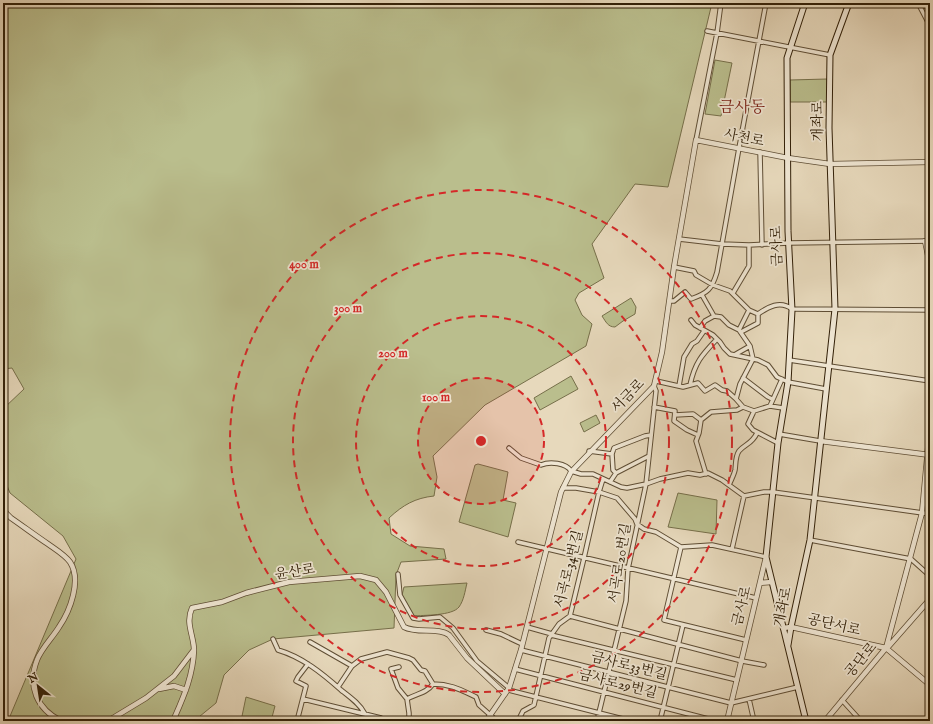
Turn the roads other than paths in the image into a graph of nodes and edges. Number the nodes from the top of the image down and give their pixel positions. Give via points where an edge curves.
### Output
1 (721, 3) edge
2 (766, 3) edge
3 (805, 3) edge
4 (849, 3) edge
5 (918, 3) edge
6 (926, 3) edge
7 (930, 10) edge
8 (930, 26) edge
9 (706, 32) dead end
10 (717, 33) junction
11 (759, 41) junction
12 (790, 47) junction
13 (830, 55) junction
14 (696, 140) junction
15 (739, 148) junction
16 (760, 152) junction
17 (788, 158) junction
18 (930, 162) edge
19 (830, 164) junction
20 (679, 239) junction
21 (928, 241) edge
22 (832, 242) junction
23 (789, 243) junction
24 (722, 244) junction
25 (762, 244) junction
26 (749, 245) junction
27 (930, 265) edge
28 (674, 267) junction
29 (713, 285) junction
30 (733, 293) junction
31 (702, 296) junction
32 (670, 300) junction
33 (792, 309) junction
34 (835, 309) junction
35 (748, 310) junction
36 (930, 310) edge
37 (758, 314) junction
38 (714, 316) junction
39 (691, 320) dead end
40 (700, 328) junction
41 (704, 331) junction
42 (740, 331) junction
43 (717, 339) junction
44 (750, 346) junction
45 (736, 354) junction
46 (753, 359) junction
47 (789, 360) junction
48 (828, 367) junction
49 (743, 378) junction
50 (782, 379) junction
51 (656, 381) junction
52 (930, 381) edge
53 (788, 382) junction
54 (690, 385) junction
55 (654, 386) junction
56 (679, 386) junction
57 (826, 388) junction
58 (736, 399) junction
59 (772, 399) junction
60 (770, 406) junction
61 (654, 407) junction
62 (743, 407) junction
63 (783, 408) junction
64 (754, 411) junction
65 (675, 413) junction
66 (701, 420) junction
67 (930, 426) edge
68 (757, 433) junction
69 (779, 434) junction
70 (698, 435) junction
71 (651, 436) junction
72 (820, 441) junction
73 (778, 443) junction
74 (509, 448) dead end
75 (589, 451) junction
76 (612, 454) junction
77 (929, 455) edge
78 (649, 456) junction
79 (571, 471) junction
80 (616, 473) junction
81 (706, 474) junction
82 (603, 479) junction
83 (610, 482) junction
84 (646, 484) junction
85 (729, 485) junction
86 (563, 488) junction
87 (599, 492) junction
88 (773, 492) junction
89 (744, 496) junction
90 (814, 497) junction
91 (3, 507) edge
92 (922, 513) junction
93 (930, 514) edge
94 (637, 524) junction
95 (810, 540) junction
96 (518, 542) dead end
97 (681, 547) junction
98 (546, 549) junction
99 (732, 549) junction
100 (766, 557) junction
101 (584, 558) junction
102 (911, 559) junction
103 (628, 569) junction
104 (398, 574) dead end
105 (930, 576) edge
106 (674, 579) junction
107 (772, 582) junction
108 (760, 583) junction
109 (756, 598) junction
110 (930, 599) edge
111 (570, 616) junction
112 (683, 625) junction
113 (527, 627) junction
114 (791, 627) junction
115 (783, 628) junction
116 (620, 629) junction
117 (486, 630) dead end
118 (552, 634) junction
119 (273, 639) dead end
120 (746, 640) junction
121 (310, 642) dead end
122 (679, 644) junction
123 (522, 647) junction
124 (788, 648) junction
125 (886, 648) junction
126 (194, 650) junction
127 (614, 650) junction
128 (545, 656) junction
129 (742, 661) junction
130 (308, 664) junction
131 (674, 665) junction
132 (764, 665) dead end
133 (352, 666) junction
134 (399, 667) dead end
135 (515, 669) junction
136 (609, 672) junction
137 (540, 676) junction
138 (737, 680) junction
139 (433, 684) junction
140 (930, 685) edge
141 (338, 687) junction
142 (668, 687) junction
143 (798, 687) junction
144 (156, 690) junction
145 (186, 690) junction
146 (507, 691) junction
147 (604, 692) junction
148 (536, 697) junction
149 (303, 699) junction
150 (407, 699) junction
151 (749, 699) junction
152 (842, 700) junction
153 (731, 703) junction
154 (663, 708) junction
155 (599, 713) junction
156 (365, 714) junction
157 (491, 715) junction
158 (61, 721) edge
159 (108, 721) edge
160 (173, 721) edge
161 (298, 721) edge
162 (384, 721) edge
163 (408, 721) edge
164 (486, 721) edge
165 (497, 721) edge
166 (518, 721) edge
167 (597, 721) edge
168 (631, 721) edge
169 (660, 721) edge
170 (716, 721) edge
171 (727, 721) edge
172 (754, 721) edge
173 (806, 721) edge
174 (825, 721) edge
175 (861, 721) edge

1 - 10 street
2 - 11 street
3 - 12 main road, 금사로
4 - 13 main road, 개좌로
5 - 8 street
6 - 7 highway
9 - 10 street
10 - 11 street
10 - 14 street
11 - 12 street
11 - 15 street
12 - 13 street
12 - 17 main road, 금사로 via 787,58
13 - 19 main road, 개좌로
14 - 15 street, 사천로
14 - 20 street, 서금로
15 - 16 street, 사천로
15 - 24 street
16 - 17 street, 사천로
16 - 25 street
17 - 19 street, 사천로
17 - 23 main road, 금사로
18 - 19 street, 사천로
19 - 22 main road, 개좌로
20 - 24 street
20 - 28 street, 서금로
21 - 22 street
21 - 27 street
22 - 23 street
22 - 34 main road, 개좌로
23 - 25 street
23 - 33 main road, 금사로
24 - 26 street
24 - 29 street via 718,272
25 - 26 street
26 - 30 street via 749,266
28 - 29 street via 694,271 696,275
28 - 32 street, 서금로
29 - 30 street
29 - 31 street
30 - 35 street
31 - 32 street via 691,300 685,292 674,301
31 - 38 street
32 - 51 street, 서금로
33 - 34 street
33 - 37 street via 784,305 772,305
33 - 47 main road, 금사로
34 - 36 street
34 - 48 main road, 개좌로
35 - 37 street
35 - 42 street
37 - 42 street via 758,323
38 - 40 street
38 - 42 street via 721,317
39 - 40 street
40 - 41 street
41 - 43 street
41 - 56 street via 684,358
42 - 44 street
43 - 45 street via 730,354
43 - 54 street via 693,370
44 - 45 street
44 - 46 street
45 - 46 street
46 - 49 street
46 - 50 street via 768,365 777,377
47 - 48 street
47 - 53 main road, 금사로
48 - 52 street
48 - 57 main road, 개좌로
49 - 58 street
49 - 59 street
50 - 53 street
50 - 59 street
51 - 55 street, 서금로
51 - 56 street
53 - 57 street
53 - 63 main road, 금사로
54 - 56 street
54 - 58 street via 698,383 705,391 715,385
55 - 61 street, 서곡로20번길
55 - 75 street, 서금로
57 - 72 main road, 개좌로
58 - 62 street
59 - 60 street
60 - 63 street
60 - 64 street
61 - 65 street
61 - 71 street, 서곡로20번길
62 - 64 street
62 - 66 street via 737,410 711,412
63 - 69 main road, 금사로
64 - 68 street via 748,424
65 - 66 street via 693,414
65 - 70 street via 674,421
66 - 70 street
67 - 77 street, 공단로
68 - 73 street
68 - 85 street via 749,444 738,452
69 - 72 street
69 - 73 main road, 금사로
70 - 81 street via 696,442
71 - 76 street via 614,448
71 - 78 street, 서곡로20번길
72 - 77 street
72 - 90 main road, 개좌로
73 - 88 main road, 금사로
74 - 79 street via 521,458 541,465 561,464
75 - 76 street
75 - 79 street, 서금로
76 - 80 street via 613,470
77 - 92 street, 공단로
78 - 80 street
78 - 84 street, 서곡로20번길
79 - 82 street via 593,474
79 - 86 street, 서금로
80 - 83 street
81 - 84 street via 688,473
81 - 85 street via 715,476
82 - 83 street
82 - 87 street, 서곡로34번길
83 - 84 street via 627,488
84 - 94 street, 서곡로20번길
85 - 89 street
86 - 87 street
86 - 98 street, 서금로
87 - 94 street via 617,498
87 - 101 street, 서곡로34번길
88 - 89 street
88 - 90 street
88 - 100 main road, 금사로
89 - 99 street
90 - 92 street
90 - 95 main road, 개좌로
91 - 158 street via 11,518 70,562 76,575 72,600 60,625 37,659 34,674 33,688 40,704
92 - 93 street
92 - 102 street, 공단로
94 - 97 street
94 - 103 street, 서곡로20번길
95 - 102 street
95 - 114 main road, 개좌로
96 - 98 street
97 - 99 street via 712,545
97 - 106 street
98 - 101 street
98 - 113 street, 서금로
99 - 100 street
100 - 107 main road, 금사로
100 - 108 street, 금사로
101 - 103 street
101 - 111 street, 서곡로34번길
102 - 105 street
102 - 125 street, 공단로
103 - 106 street
103 - 116 street, 서곡로20번길 via 626,601
104 - 146 street via 400,595 413,618 440,617 454,628 477,661
106 - 109 street
106 - 112 street via 664,620
107 - 108 street
107 - 115 main road, 금사로
108 - 109 street, 금사로
109 - 120 street, 금사로
110 - 125 street
111 - 116 street
111 - 118 street, 서곡로34번길 via 559,624
112 - 120 street
112 - 122 street
113 - 118 street
113 - 123 street, 서금로
114 - 115 street, 공단서로
114 - 124 main road, 개좌로
114 - 125 street, 공단서로
115 - 124 main road, 금사로
116 - 122 street
116 - 127 street, 서곡로20번길
117 - 123 street via 501,634
118 - 127 street
118 - 128 street, 서곡로34번길
119 - 130 street via 278,650 290,653
120 - 129 street, 금사로
121 - 133 street
122 - 129 street
122 - 131 street
123 - 128 street, 금사로33번길
123 - 135 street, 서금로
124 - 143 main road, 개좌로
125 - 140 street, 공단서로
125 - 152 street, 공단로
126 - 144 street via 174,676
126 - 145 street
126 - 146 street, 윤산로 via 188,620 192,608 289,582 360,576 376,580 386,592 404,627 445,633 467,658
127 - 131 street
127 - 136 street, 서곡로20번길
128 - 136 street, 금사로33번길
128 - 137 street, 서곡로34번길
129 - 132 street
129 - 138 street, 금사로
130 - 141 street
130 - 149 street via 296,681 306,686
131 - 138 street
131 - 142 street
133 - 139 street via 361,659 387,652 413,660 425,671
133 - 141 street
134 - 150 street via 391,668 398,688
135 - 137 street, 금사로29번길
135 - 146 street, 서금로
136 - 142 street, 금사로33번길
136 - 147 street, 서곡로20번길
137 - 147 street, 금사로29번길
137 - 148 street, 서곡로34번길
138 - 153 street, 금사로
139 - 150 street via 430,690
139 - 157 street via 452,686 476,697 479,705
141 - 156 street via 357,703
142 - 153 street, 금사로33번길
142 - 154 street
143 - 151 street
143 - 173 main road, 개좌로
144 - 145 street via 174,686
144 - 159 street
145 - 160 street
146 - 148 street
146 - 157 street, 서금로
147 - 154 street, 금사로29번길
147 - 155 street, 서곡로20번길
148 - 155 street
148 - 166 street, 서곡로34번길 via 534,705 523,712
149 - 156 street
149 - 161 street
150 - 163 street
151 - 153 street
151 - 172 street
152 - 174 street, 공단로
152 - 175 street
153 - 171 street, 금사로
154 - 169 street
154 - 170 street, 금사로29번길
155 - 167 street, 서곡로20번길
155 - 168 street
156 - 162 street
157 - 164 street, 서금로
157 - 165 street

